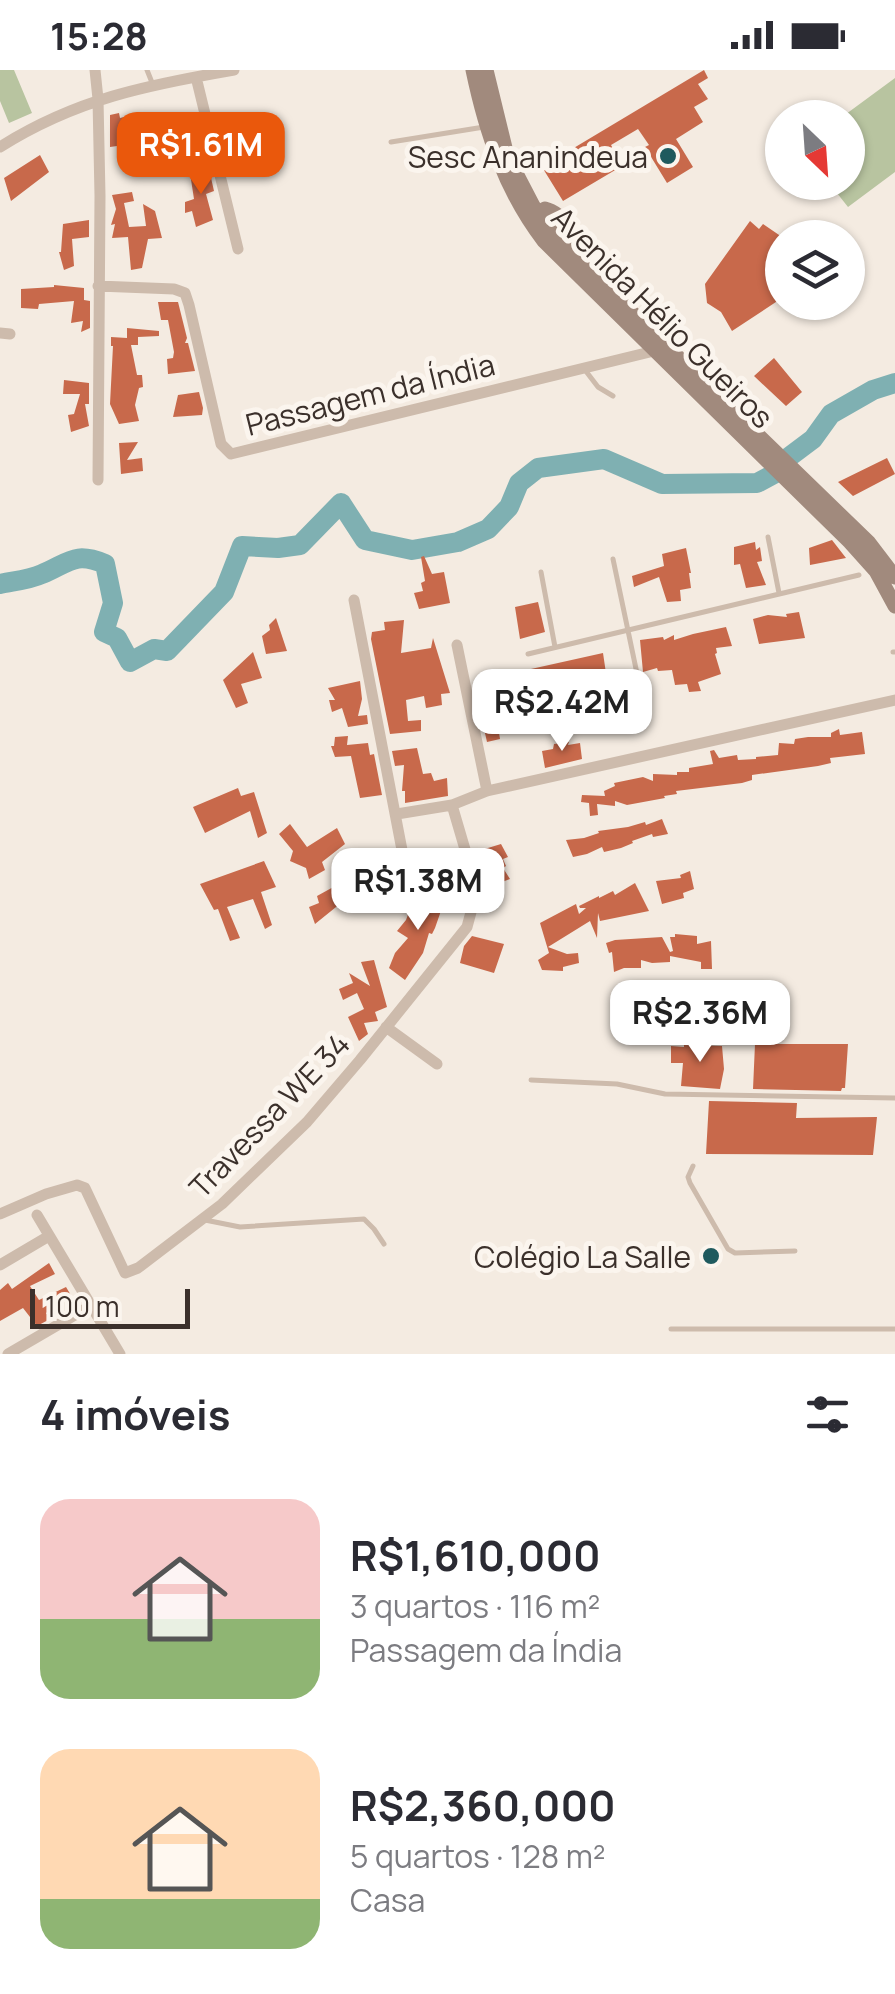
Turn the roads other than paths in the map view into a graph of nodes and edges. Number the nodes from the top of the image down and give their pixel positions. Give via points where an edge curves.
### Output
1 (95, 70) edge
2 (147, 70) edge
3 (234, 70) edge
4 (473, 70) edge
5 (486, 70) edge
6 (196, 77) junction
7 (153, 85) junction
8 (98, 98) junction
9 (486, 126) junction
10 (391, 142) dead end
11 (0, 147) edge
12 (533, 216) junction
13 (238, 249) dead end
14 (98, 286) junction
15 (654, 350) junction
16 (583, 367) junction
17 (613, 396) dead end
18 (772, 459) junction
19 (791, 478) junction
20 (98, 480) dead end
21 (768, 537) dead end
22 (613, 559) dead end
23 (542, 572) dead end
24 (858, 574) dead end
25 (895, 577) edge
26 (779, 594) junction
27 (354, 600) dead end
28 (895, 606) edge
29 (628, 629) junction
30 (457, 646) dead end
31 (555, 648) junction
32 (528, 654) dead end
33 (895, 700) edge
34 (644, 707) dead end
35 (488, 791) junction
36 (452, 804) junction
37 (397, 814) junction
38 (407, 876) dead end
39 (386, 1027) junction
40 (437, 1064) dead end
41 (531, 1080) dead end
42 (895, 1098) edge
43 (693, 1166) dead end
44 (0, 1214) edge
45 (37, 1215) dead end
46 (201, 1221) junction
47 (50, 1236) junction
48 (384, 1244) dead end
49 (796, 1251) dead end
50 (0, 1265) edge
51 (92, 1305) junction
52 (670, 1329) dead end
53 (895, 1329) edge
54 (8, 1354) edge
55 (120, 1354) edge

1 - 8 street
2 - 7 lane
3 - 6 street
4 - 9 main road, Avenida Hélio Gueiros
5 - 12 main road, Avenida Hélio Gueiros via 507,156
6 - 7 street
6 - 13 street
7 - 8 street
8 - 11 street
8 - 14 street
9 - 10 lane
9 - 12 main road, Avenida Hélio Gueiros via 510,187
12 - 15 main road, Avenida Hélio Gueiros via 544,241
12 - 18 main road, Avenida Hélio Gueiros via 545,209 560,216 593,275 728,405
14 - 16 street, Passagem da Índia via 185,293 221,444 231,454
14 - 20 street
15 - 16 street, Passagem da Índia
15 - 18 main road, Avenida Hélio Gueiros
16 - 17 lane
18 - 19 main road, Avenida Hélio Gueiros
19 - 25 main road via 869,543
19 - 28 main road via 868,560
21 - 26 lane
22 - 29 lane
23 - 31 lane
24 - 26 lane
26 - 29 lane
27 - 37 street
29 - 31 lane
29 - 34 lane
30 - 35 street
31 - 32 lane
33 - 35 street
35 - 36 street
36 - 37 street
36 - 39 street, Travessa WE 34 via 474,880 468,927
37 - 38 street
39 - 40 street
39 - 46 street, Travessa WE 34 via 307,1122
41 - 42 lane via 665,1094
43 - 49 lane via 690,1183 728,1249
44 - 46 street, Travessa WE 34 via 76,1184 86,1188 125,1273
45 - 47 street
46 - 48 lane via 240,1227 364,1219
47 - 50 street
47 - 51 street
51 - 54 street
51 - 55 street
52 - 53 lane

